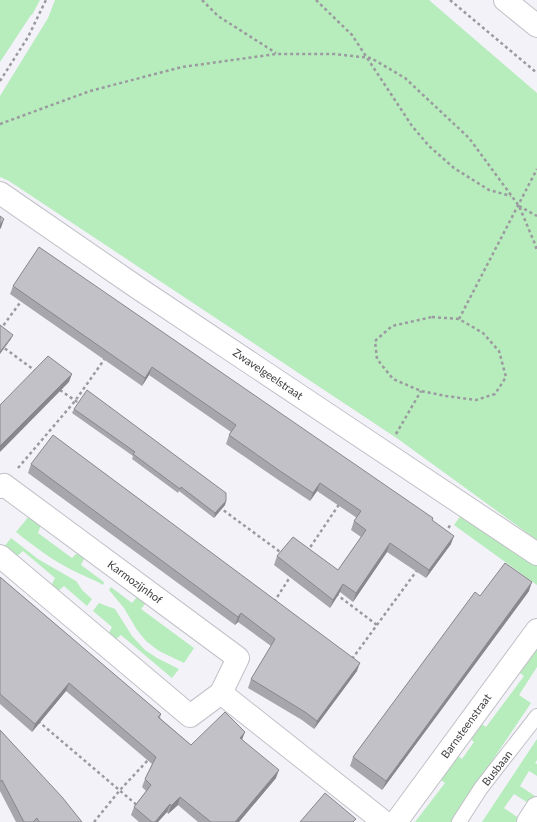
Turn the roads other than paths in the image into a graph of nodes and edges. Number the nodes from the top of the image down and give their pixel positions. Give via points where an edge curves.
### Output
1 (505, 0) edge
2 (537, 26) edge
3 (0, 193) edge
4 (2, 486) edge
5 (537, 554) edge
6 (0, 556) edge
7 (537, 630) edge
8 (221, 693) junction
9 (537, 716) edge
10 (537, 808) edge
11 (384, 822) edge
12 (396, 822) edge
13 (459, 822) edge
14 (528, 822) edge

1 - 2 street
3 - 5 street, Zwavelgeelstraat
4 - 8 street, Karmozijnhof via 238,658
6 - 8 street, Karmozijnhof via 190,716
7 - 12 street, Barnsteenstraat
8 - 11 street
9 - 13 lane, Busbaan via 481,788
10 - 14 street

